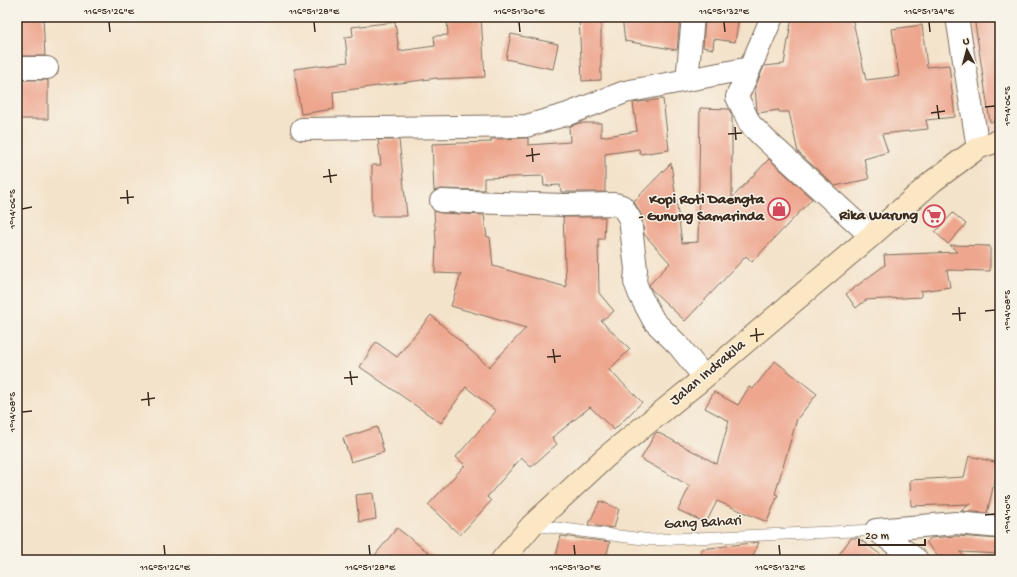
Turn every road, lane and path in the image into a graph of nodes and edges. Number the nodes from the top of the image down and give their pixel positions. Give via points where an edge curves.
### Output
1 (693, 17) edge
2 (772, 17) edge
3 (957, 17) edge
4 (17, 68) edge
5 (47, 68) dead end
6 (750, 68) junction
7 (687, 80) junction
8 (302, 129) dead end
9 (1000, 140) edge
10 (978, 148) junction
11 (441, 201) dead end
12 (871, 236) junction
13 (704, 377) junction
14 (532, 525) junction
15 (1000, 527) edge
16 (876, 530) junction
17 (502, 560) edge
18 (917, 560) edge

1 - 7 street
2 - 6 street
3 - 10 street
4 - 5 street
6 - 7 street
6 - 12 street via 737,97 750,124
7 - 8 street via 625,92 568,114 526,126
9 - 10 street, Jalan Indrakila
10 - 12 street, Jalan Indrakila via 933,181
11 - 13 street via 622,206 630,219 636,269 635,282 640,295 654,321
12 - 13 street, Jalan Indrakila
13 - 14 street, Jalan Indrakila via 607,456
14 - 16 lane, Gang Bahari via 651,540
14 - 17 street, Jalan Indrakila
15 - 16 street via 956,523
16 - 18 street

